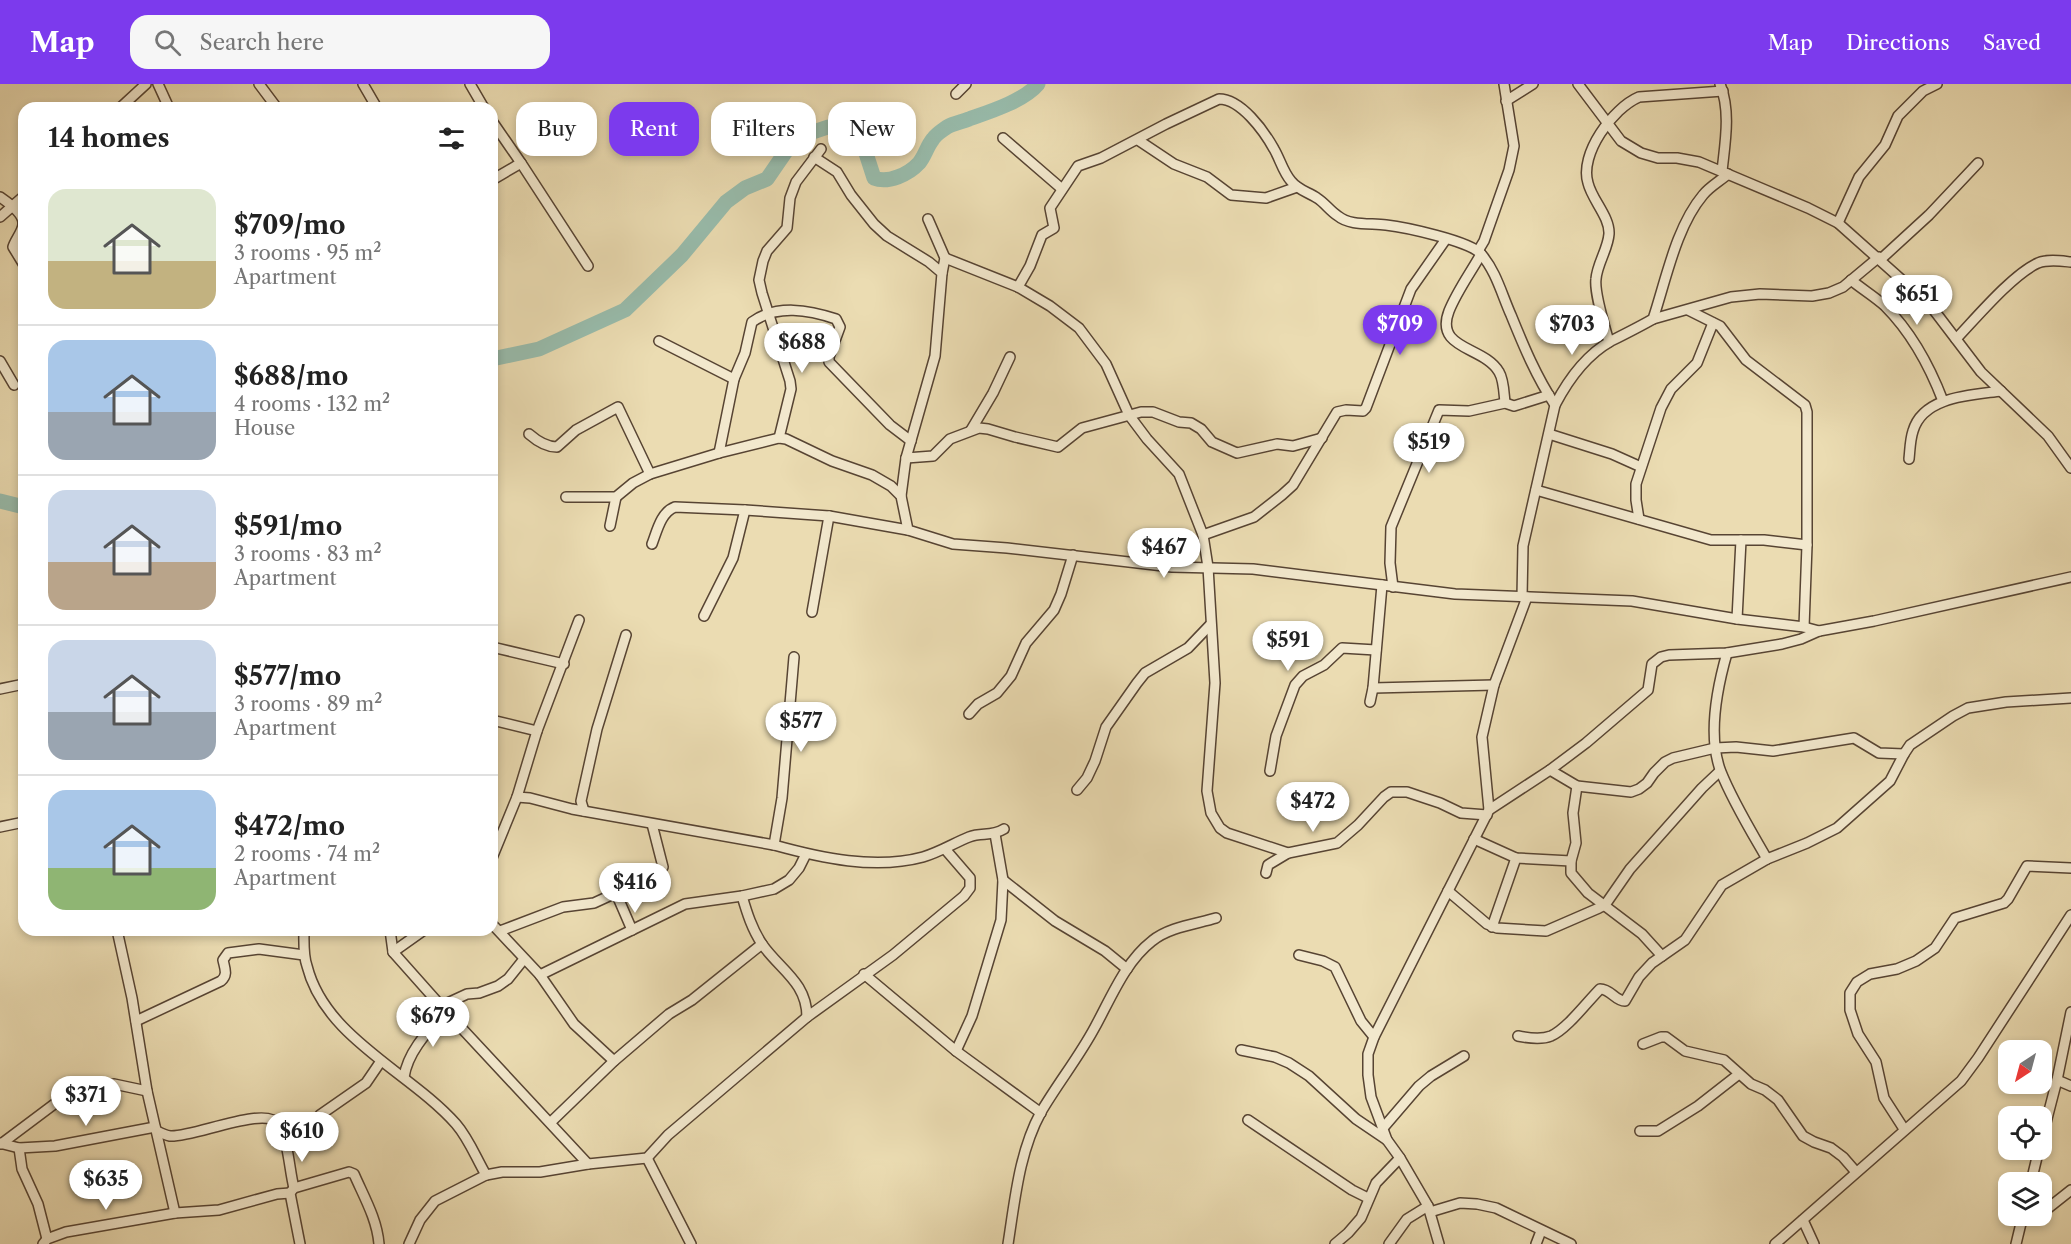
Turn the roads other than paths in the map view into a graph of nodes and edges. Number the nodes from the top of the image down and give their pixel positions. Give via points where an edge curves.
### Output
1 (147, 84) edge
2 (158, 84) edge
3 (259, 84) edge
4 (363, 84) edge
5 (470, 84) edge
6 (966, 84) edge
7 (1504, 84) edge
8 (1533, 84) edge
9 (1578, 84) edge
10 (1937, 84) edge
11 (1721, 88) edge
12 (956, 94) dead end
13 (1506, 101) junction
14 (127, 102) edge
15 (166, 102) edge
16 (272, 102) edge
17 (374, 102) edge
18 (480, 102) edge
19 (1606, 123) junction
20 (498, 129) edge
21 (1003, 138) dead end
22 (1138, 140) junction
23 (522, 163) junction
24 (1978, 163) dead end
25 (1725, 173) junction
26 (498, 177) edge
27 (1297, 187) junction
28 (1062, 189) junction
29 (0, 196) edge
30 (18, 201) edge
31 (12, 206) junction
32 (18, 215) edge
33 (0, 217) edge
34 (928, 219) dead end
35 (1838, 223) junction
36 (18, 235) edge
37 (1446, 239) junction
38 (1479, 253) junction
39 (18, 256) edge
40 (945, 258) junction
41 (1880, 258) junction
42 (2071, 262) edge
43 (588, 266) dead end
44 (942, 273) junction
45 (1851, 280) junction
46 (1018, 287) junction
47 (1688, 310) junction
48 (768, 313) junction
49 (1653, 319) junction
50 (1713, 322) junction
51 (1956, 339) junction
52 (659, 341) dead end
53 (1609, 342) junction
54 (1010, 357) dead end
55 (0, 360) edge
56 (734, 379) junction
57 (14, 385) dead end
58 (2001, 391) junction
59 (1549, 395) junction
60 (1943, 401) junction
61 (1505, 403) junction
62 (1555, 405) junction
63 (1129, 415) junction
64 (971, 430) junction
65 (529, 434) dead end
66 (1549, 434) junction
67 (779, 438) junction
68 (1322, 438) junction
69 (911, 441) junction
70 (719, 453) junction
71 (906, 458) junction
72 (1909, 459) dead end
73 (1641, 467) junction
74 (2071, 468) edge
75 (650, 474) junction
76 (1536, 490) junction
77 (901, 496) junction
78 (566, 497) dead end
79 (616, 497) junction
80 (745, 510) junction
81 (829, 516) junction
82 (1639, 519) junction
83 (610, 526) dead end
84 (908, 530) junction
85 (1203, 535) junction
86 (1742, 540) junction
87 (652, 544) dead end
88 (1807, 545) junction
89 (1073, 555) junction
90 (1208, 567) junction
91 (2071, 577) edge
92 (1382, 585) junction
93 (1393, 586) junction
94 (1524, 597) junction
95 (812, 612) dead end
96 (704, 616) dead end
97 (1737, 619) junction
98 (579, 620) dead end
99 (1210, 625) junction
100 (1804, 627) junction
101 (1820, 631) junction
102 (626, 634) dead end
103 (498, 648) edge
104 (1376, 650) junction
105 (1727, 653) junction
106 (794, 657) dead end
107 (564, 664) junction
108 (18, 685) edge
109 (1494, 685) junction
110 (1373, 688) junction
111 (0, 689) edge
112 (2071, 698) edge
113 (1370, 702) dead end
114 (969, 714) dead end
115 (498, 721) edge
116 (537, 731) junction
117 (1715, 748) junction
118 (1904, 754) junction
119 (1550, 770) junction
120 (1270, 771) dead end
121 (1720, 771) junction
122 (1577, 786) junction
123 (1077, 790) dead end
124 (517, 797) junction
125 (581, 801) junction
126 (572, 809) junction
127 (584, 811) junction
128 (1488, 812) junction
129 (18, 823) edge
130 (652, 824) junction
131 (0, 827) edge
132 (1004, 829) dead end
133 (995, 834) junction
134 (1474, 839) junction
135 (498, 843) edge
136 (774, 845) junction
137 (945, 849) junction
138 (1288, 853) junction
139 (806, 854) junction
140 (1516, 858) junction
141 (1767, 859) junction
142 (1571, 861) junction
143 (2071, 868) edge
144 (1266, 873) dead end
145 (1003, 880) junction
146 (1448, 891) junction
147 (616, 893) junction
148 (742, 897) junction
149 (1605, 904) junction
150 (2071, 915) edge
151 (1216, 918) dead end
152 (1492, 927) junction
153 (632, 930) junction
154 (500, 931) joint
155 (118, 936) edge
156 (304, 936) edge
157 (391, 936) edge
158 (416, 936) edge
159 (762, 944) junction
160 (393, 952) junction
161 (304, 955) junction
162 (1299, 955) dead end
163 (1662, 956) junction
164 (524, 959) junction
165 (1127, 969) junction
166 (864, 974) junction
167 (540, 975) junction
168 (444, 1009) junction
169 (2071, 1012) edge
170 (807, 1017) junction
171 (136, 1021) junction
172 (1518, 1036) dead end
173 (1374, 1037) junction
174 (1643, 1044) dead end
175 (1241, 1050) dead end
176 (956, 1051) junction
177 (1464, 1056) dead end
178 (381, 1061) junction
179 (614, 1061) junction
180 (1739, 1074) junction
181 (404, 1077) junction
182 (2057, 1080) junction
183 (2071, 1086) edge
184 (147, 1091) junction
185 (2050, 1106) edge
186 (1041, 1113) junction
187 (1248, 1120) dead end
188 (551, 1122) junction
189 (1383, 1128) junction
190 (156, 1129) junction
191 (1904, 1130) junction
192 (1640, 1131) dead end
193 (1387, 1140) junction
194 (1, 1143) edge
195 (285, 1144) junction
196 (20, 1148) junction
197 (647, 1158) junction
198 (1400, 1158) junction
199 (588, 1164) junction
200 (1856, 1172) junction
201 (486, 1175) junction
202 (2071, 1190) edge
203 (292, 1191) junction
204 (1368, 1198) junction
205 (2052, 1204) edge
206 (1429, 1209) junction
207 (175, 1213) junction
208 (1803, 1220) junction
209 (2020, 1226) edge
210 (1541, 1231) junction
211 (45, 1241) edge
212 (300, 1244) edge
213 (379, 1244) edge
214 (409, 1244) edge
215 (691, 1244) edge
216 (1008, 1244) edge
217 (1335, 1244) edge
218 (1389, 1244) edge
219 (1439, 1244) edge
220 (1536, 1244) edge
221 (1571, 1244) edge
222 (1775, 1244) edge
223 (1814, 1244) edge
224 (2016, 1244) edge

1 - 14 street
2 - 15 street
3 - 16 street
4 - 17 street
5 - 18 street
6 - 12 street
7 - 13 street
8 - 13 street
9 - 19 street
10 - 35 street via 1923,91 1898,116 1885,145 1859,177
11 - 19 street via 1639,97
11 - 25 street via 1726,128
13 - 38 street via 1514,146
19 - 25 street via 1620,141 1641,153 1699,162
19 - 53 street via 1586,173 1609,231 1595,283
20 - 23 street
21 - 28 street
22 - 27 street via 1174,164 1207,177 1231,195 1266,198
22 - 27 street via 1223,99 1249,115
22 - 28 street via 1078,166
23 - 26 street
23 - 43 street
24 - 41 street via 1929,215
25 - 35 street
25 - 49 street via 1690,211
27 - 37 street via 1342,220 1389,225
28 - 46 street via 1050,208 1054,228 1042,235
29 - 31 street
30 - 31 street
31 - 32 street
31 - 33 street
34 - 40 street
35 - 41 street
36 - 39 street via 13,248
37 - 38 street
37 - 68 street via 1412,289 1366,408 1340,410
38 - 59 street via 1491,269 1538,379
38 - 61 street via 1449,311 1447,332 1450,338 1497,369
40 - 44 street
40 - 46 street
41 - 45 street
41 - 51 street via 1930,305
42 - 51 street via 2038,263 1994,298
44 - 48 street via 874,224 837,172 817,153 796,182 787,228 763,261 759,280
44 - 69 street via 934,356
45 - 47 street via 1829,293 1731,297
45 - 60 street via 1885,306 1902,328 1933,375
46 - 63 street via 1079,328 1106,364
47 - 49 street
47 - 50 street
48 - 56 street via 751,325
48 - 67 street via 791,389
48 - 69 street via 804,310 836,319 840,327 829,362 890,425
49 - 53 street
50 - 73 street via 1697,363 1671,389 1661,408
50 - 88 street via 1725,331 1746,360 1805,405 1808,412
51 - 58 street
52 - 56 street
53 - 62 street via 1581,365
54 - 64 street
55 - 57 street
56 - 70 street
58 - 60 street
58 - 74 street via 2048,436
59 - 61 street via 1514,406
59 - 62 street
60 - 72 street via 1931,407 1913,429
61 - 93 street via 1469,411 1437,412 1391,527
62 - 66 street
63 - 64 street via 1082,429 1058,447 988,429
63 - 68 street via 1154,412 1191,423 1212,442 1237,453
63 - 85 street via 1179,474
64 - 71 street via 950,439 933,456
65 - 75 street via 557,447 576,430 618,407
66 - 73 street
66 - 76 street
67 - 70 street
67 - 77 street via 872,475
68 - 85 street via 1293,485 1282,495 1254,517
69 - 71 street
70 - 75 street
71 - 77 street
73 - 82 street via 1635,501
75 - 79 street
76 - 82 street
76 - 94 street via 1523,546
77 - 84 street
78 - 79 street
79 - 83 street
80 - 81 street
80 - 87 street via 669,509
80 - 96 street via 733,558
81 - 84 street
81 - 95 street
82 - 86 street via 1711,540
84 - 89 street via 953,544
85 - 90 street
86 - 88 street
86 - 97 street
88 - 100 street
89 - 90 street via 1172,567
89 - 114 street via 1054,610 1026,643 1011,676 997,693
90 - 92 street
90 - 99 street
91 - 101 street
92 - 93 street
92 - 104 street
93 - 94 street
94 - 97 street via 1632,601
94 - 109 street
97 - 100 street
98 - 107 street
99 - 123 street via 1188,648 1145,673 1106,727 1087,778
99 - 138 street via 1215,683 1207,772 1210,813 1227,833
100 - 101 street
101 - 105 street via 1801,639
102 - 125 street via 597,729
103 - 107 street
104 - 110 street
104 - 120 street via 1342,648 1299,680 1276,736
105 - 117 street via 1716,699
105 - 119 street via 1668,655 1654,661 1648,690
106 - 136 street
107 - 116 street
108 - 111 street
109 - 110 street
109 - 128 street via 1482,737
110 - 113 street
112 - 118 street via 1968,708 1910,745
115 - 116 street
116 - 124 street
117 - 118 street via 1773,751 1854,738 1879,753
117 - 121 street
117 - 122 street via 1665,762 1640,789 1631,792
118 - 141 street via 1890,781 1837,828
119 - 122 street
119 - 128 street
121 - 141 street
121 - 149 street via 1630,869
122 - 142 street via 1573,813 1576,843
124 - 126 street
124 - 135 street
125 - 126 street
125 - 127 street
126 - 127 street
127 - 130 street
128 - 134 street
128 - 138 street via 1461,813 1407,792 1390,792 1337,843
129 - 131 street
130 - 136 street
130 - 147 street via 662,871
132 - 133 street
133 - 137 street via 973,836
133 - 145 street
134 - 140 street
134 - 146 street
136 - 139 street
137 - 139 street via 880,863
137 - 166 street via 966,871 970,888 893,956
138 - 144 street via 1268,865
139 - 148 street via 789,880 774,889
140 - 142 street
140 - 152 street
141 - 163 street via 1722,885 1685,940
142 - 149 street via 1571,873 1578,883
143 - 191 street via 2027,866 2004,903 1955,918 1935,948 1916,961 1870,974 1857,982 1850,993 1850,1010 1858,1034 1876,1062 1884,1098
145 - 165 street
145 - 176 street via 1001,920 972,1016
146 - 152 street
146 - 173 street
147 - 153 street
147 - 154 street via 594,903 563,907
148 - 153 street via 685,904
148 - 159 street
149 - 152 street via 1546,931
149 - 163 street
150 - 191 street via 1978,1058 1955,1087
151 - 165 street via 1153,939
153 - 167 street
154 - 164 street
155 - 171 street
156 - 161 street
157 - 160 street
158 - 160 street
159 - 170 street via 802,992
159 - 179 street
160 - 168 street
161 - 171 street via 259,949 228,953 221,981
161 - 178 street via 322,1001
162 - 173 street via 1335,967 1361,1021
163 - 172 street via 1646,969 1625,1001 1600,989 1549,1037
164 - 167 street
164 - 168 street via 498,986 466,994
165 - 186 street
166 - 170 street
166 - 176 street
167 - 179 street via 574,1024
168 - 181 street via 411,1056
168 - 188 street
169 - 182 street
170 - 197 street via 668,1135
171 - 184 street
173 - 189 street via 1368,1054 1368,1075 1371,1097
174 - 180 street via 1666,1037 1685,1051 1724,1060
175 - 193 street via 1289,1063
176 - 186 street
177 - 189 street via 1419,1086
178 - 181 street
178 - 195 street via 366,1083 320,1115 304,1135
179 - 188 street
180 - 192 street via 1658,1131
180 - 200 street via 1778,1100 1803,1136 1831,1148
181 - 201 street via 466,1137
182 - 183 street
182 - 185 street
184 - 190 street
184 - 194 street via 114,1084 93,1089 57,1102
186 - 216 street via 1018,1179
187 - 204 street
188 - 199 street
189 - 193 street
190 - 195 street via 171,1136 183,1135 268,1118 278,1125
190 - 196 street
190 - 207 street
191 - 200 street
193 - 198 street
194 - 196 street
195 - 203 street
196 - 211 street via 22,1168 38,1204
197 - 199 street
197 - 215 street
198 - 204 street via 1376,1183
198 - 206 street
199 - 201 street
200 - 208 street
201 - 214 street via 430,1206
202 - 205 street
203 - 207 street via 219,1210
203 - 212 street
203 - 213 street via 352,1173 378,1231
204 - 217 street via 1361,1218
206 - 210 street via 1477,1204 1496,1208
206 - 218 street via 1407,1219
206 - 219 street
207 - 211 street via 66,1232
208 - 222 street
208 - 223 street
209 - 224 street
210 - 220 street
210 - 221 street

